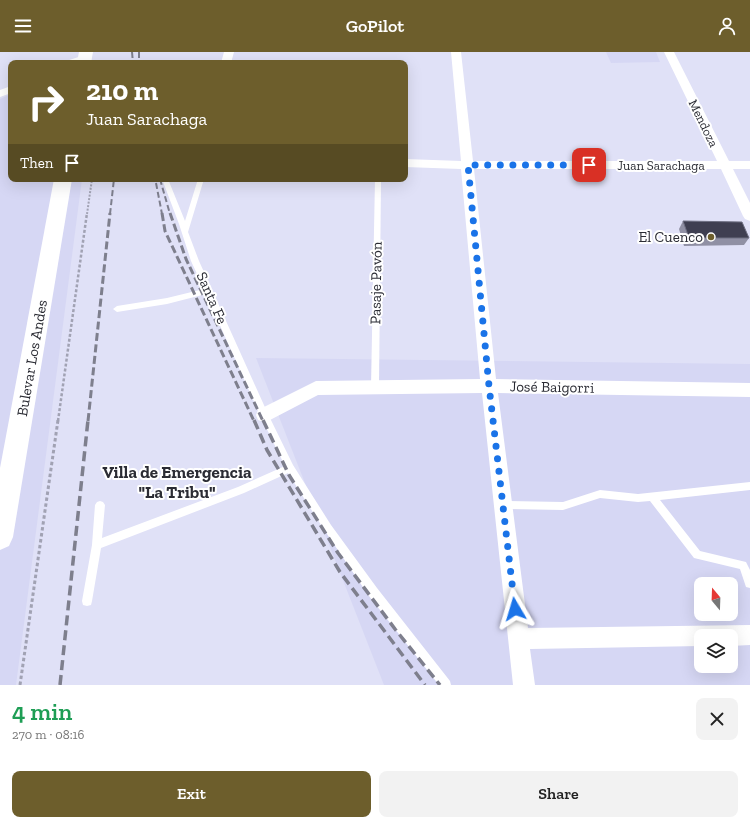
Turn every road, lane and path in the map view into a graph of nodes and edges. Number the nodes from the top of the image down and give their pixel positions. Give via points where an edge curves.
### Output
1 (456, 52) edge
2 (669, 52) edge
3 (408, 164) edge
4 (724, 164) junction
5 (750, 164) edge
6 (468, 165) junction
7 (62, 182) edge
8 (92, 182) edge
9 (166, 182) edge
10 (200, 182) edge
11 (378, 182) edge
12 (750, 216) edge
13 (185, 232) junction
14 (209, 291) junction
15 (117, 309) dead end
16 (489, 386) junction
17 (375, 387) junction
18 (750, 390) edge
19 (264, 414) junction
20 (290, 468) junction
21 (750, 486) edge
22 (652, 497) junction
23 (100, 505) dead end
24 (503, 505) junction
25 (0, 537) edge
26 (97, 545) junction
27 (750, 583) edge
28 (86, 601) dead end
29 (750, 635) edge
30 (519, 639) junction
31 (20, 685) edge
32 (446, 685) edge
33 (524, 685) edge

1 - 6 street
2 - 4 street, Mendoza
3 - 6 street, Juan Sarachaga
4 - 5 street, Juan Sarachaga
4 - 6 street, Juan Sarachaga
4 - 12 street, Mendoza
6 - 16 street
7 - 25 main road, Bulevar Los Andes
8 - 31 path
9 - 13 lane, Santa Fe
10 - 13 lane
11 - 17 lane, Pasaje Pavón
13 - 14 lane, Santa Fe
14 - 15 lane
14 - 19 lane, Santa Fe
16 - 17 street, José Baigorri
16 - 18 street, José Baigorri
16 - 24 street
17 - 19 street, José Baigorri via 316,388
19 - 20 lane, Santa Fe
20 - 26 lane via 241,490
20 - 32 lane, Santa Fe via 373,592
21 - 22 lane
22 - 24 lane via 600,494 563,506
22 - 27 lane via 697,555 743,565
23 - 26 lane
24 - 30 street
26 - 28 lane
29 - 30 street
30 - 33 street

